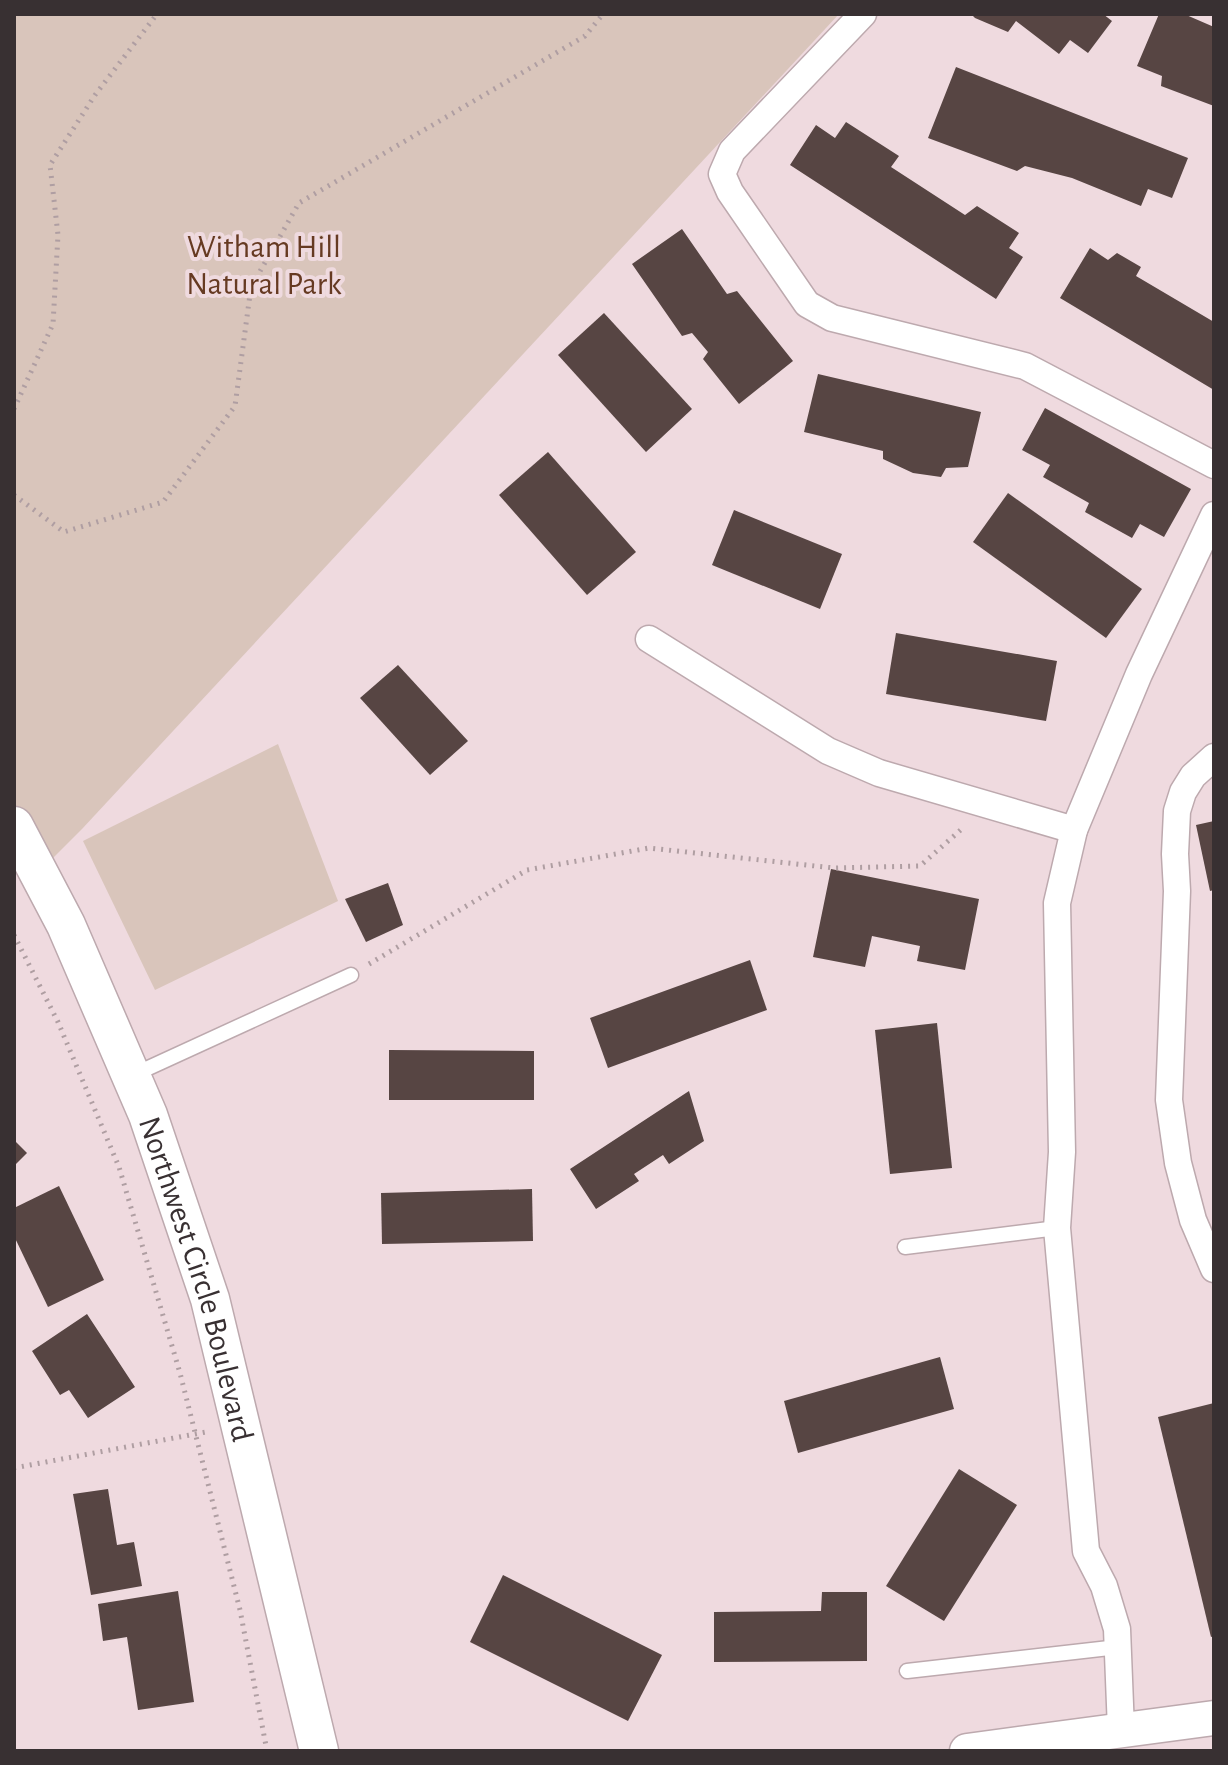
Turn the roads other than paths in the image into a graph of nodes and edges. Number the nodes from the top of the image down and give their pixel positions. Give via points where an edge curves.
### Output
1 (863, 14) edge
2 (1214, 465) edge
3 (1214, 515) edge
4 (649, 639) dead end
5 (1214, 757) edge
6 (14, 826) edge
7 (1074, 830) junction
8 (351, 975) road end
9 (131, 1076) junction
10 (1057, 1228) junction
11 (905, 1247) dead end
12 (1214, 1269) edge
13 (1118, 1647) junction
14 (907, 1671) dead end
15 (1214, 1718) edge
16 (1115, 1738) edge
17 (1052, 1746) edge
18 (319, 1751) edge
19 (967, 1751) edge

1 - 2 street via 732,151 722,174 807,304 832,318 1025,366
3 - 7 street
4 - 7 street via 828,751 879,773
5 - 12 street via 1193,776 1177,811 1169,1100 1193,1220
6 - 9 main road, Northwest Circle Boulevard via 66,925
7 - 10 street via 1057,903 1062,1152
8 - 9 lane
9 - 18 main road, Northwest Circle Boulevard via 210,1299
10 - 11 lane
10 - 13 street via 1086,1551 1104,1586
13 - 14 lane
13 - 16 street
15 - 16 street
16 - 17 street
17 - 19 street

